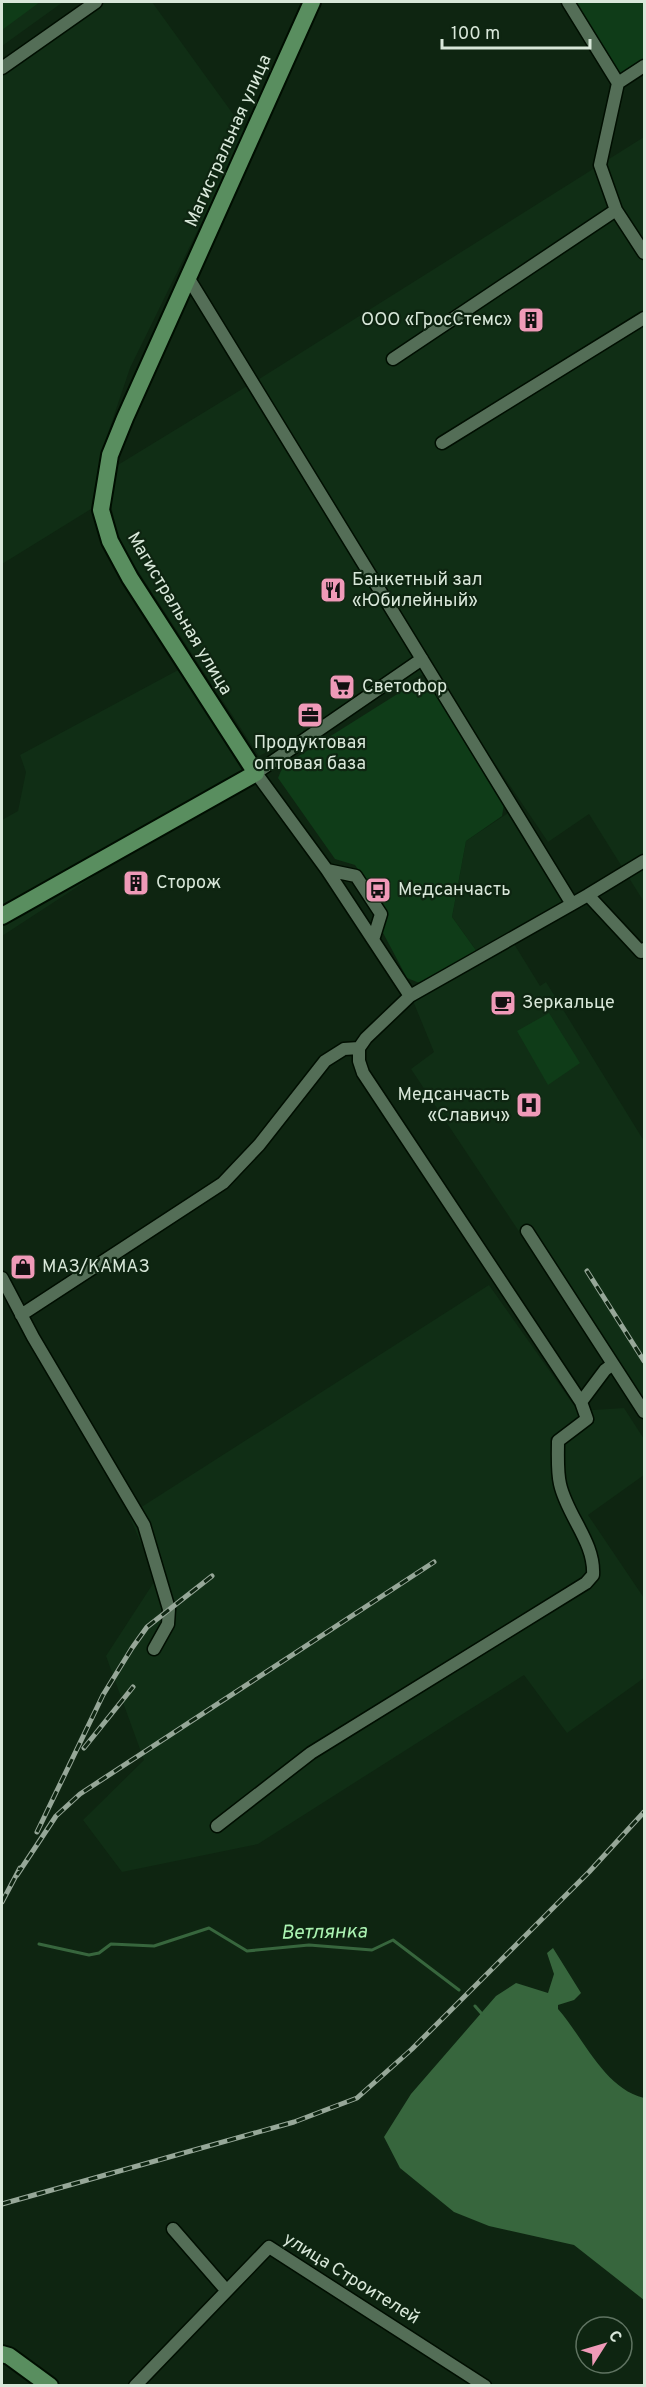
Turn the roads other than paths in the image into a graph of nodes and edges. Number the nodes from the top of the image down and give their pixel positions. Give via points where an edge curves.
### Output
1 (96, 2) edge
2 (312, 2) edge
3 (568, 2) edge
4 (645, 66) edge
5 (2, 68) edge
6 (618, 83) junction
7 (616, 210) junction
8 (645, 253) edge
9 (189, 279) junction
10 (645, 318) edge
11 (393, 359) dead end
12 (442, 443) dead end
13 (422, 659) junction
14 (256, 773) junction
15 (645, 861) edge
16 (327, 870) junction
17 (588, 895) junction
18 (572, 904) junction
19 (2, 916) edge
20 (373, 940) junction
21 (645, 949) edge
22 (410, 996) junction
23 (359, 1048) junction
24 (527, 1231) dead end
25 (2, 1278) edge
26 (21, 1315) junction
27 (613, 1365) junction
28 (581, 1402) junction
29 (645, 1412) edge
30 (153, 1649) dead end
31 (217, 1826) dead end
32 (173, 2229) dead end
33 (226, 2290) junction
34 (2, 2354) edge
35 (50, 2385) edge
36 (135, 2385) edge
37 (485, 2385) edge

1 - 5 street
2 - 9 main road, Магистральная улица
3 - 6 street
4 - 6 street
6 - 7 street via 600,165
7 - 8 street
7 - 11 street
9 - 13 street
9 - 14 main road, Магистральная улица via 110,455 101,510 110,541 130,578
10 - 12 street
13 - 14 street
13 - 18 street
14 - 16 street
14 - 19 main road
15 - 17 street
16 - 20 street
16 - 20 street via 356,876 381,914
17 - 18 street
17 - 21 street via 641,952
18 - 22 street
20 - 22 street
22 - 23 street
23 - 26 street via 344,1049 325,1061 259,1145 223,1183
23 - 28 street via 363,1073
24 - 27 street
25 - 26 street
26 - 30 street via 144,1525 169,1609 168,1623
27 - 28 street
27 - 29 street
28 - 31 street via 587,1419 558,1442 560,1483 592,1554 593,1575 586,1583 311,1753
32 - 33 street
33 - 36 street, улица Строителей
33 - 37 street, улица Строителей via 268,2247
34 - 35 main road

